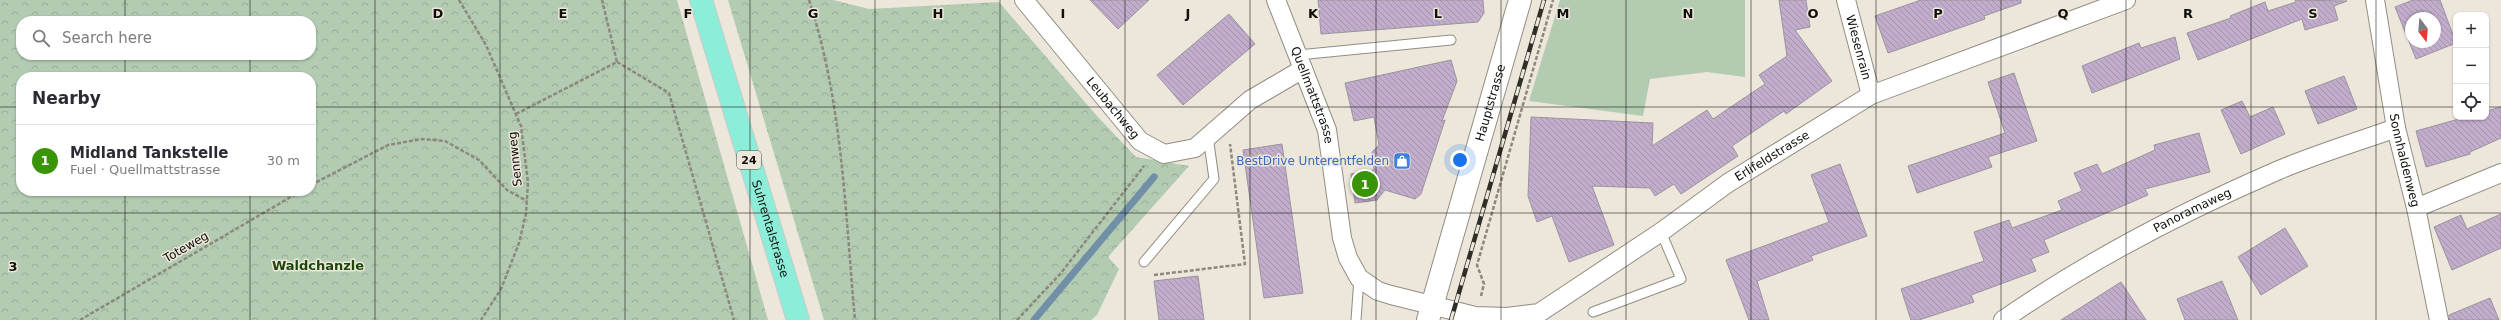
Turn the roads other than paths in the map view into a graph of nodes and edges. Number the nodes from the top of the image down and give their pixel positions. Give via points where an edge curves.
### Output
1 (701, 0) edge
2 (1024, 0) edge
3 (1276, 0) edge
4 (1520, 0) edge
5 (1846, 0) edge
6 (2126, 0) edge
7 (2375, 0) edge
8 (1452, 40) dead end
9 (1301, 62) junction
10 (1871, 95) junction
11 (2396, 128) junction
12 (1208, 136) junction
13 (2501, 173) edge
14 (2416, 208) junction
15 (1661, 232) junction
16 (1144, 262) road end
17 (1359, 278) junction
18 (1430, 312) edge
19 (1593, 312) dead end
20 (1540, 316) edge
21 (798, 320) edge
22 (1356, 320) edge
23 (2003, 320) edge
24 (2439, 320) edge

1 - 21 main road, Suhrentalstrasse / 24
2 - 12 street, Leubachweg via 1140,141 1164,154 1195,148
3 - 9 street, Quellmattstrasse
4 - 18 main road, Hauptstrasse
5 - 10 street, Wiesenrain
6 - 10 street, Erlifeldstrasse
7 - 11 street, Sonnhaldenweg
8 - 9 lane
9 - 12 street via 1250,100
9 - 17 street, Quellmattstrasse via 1327,130 1342,238 1348,258
10 - 15 street, Erlifeldstrasse via 1728,183
11 - 14 street, Sonnhaldenweg
11 - 23 street, Panoramaweg via 2280,170 2147,232 2053,285
12 - 16 lane via 1214,179
13 - 14 street
14 - 24 street, Sonnhaldenweg
15 - 19 lane via 1680,279
15 - 20 street, Erlifeldstrasse
17 - 18 street, Quellmattstrasse via 1378,291
17 - 22 lane
18 - 20 street, Erlifeldstrasse via 1475,316

